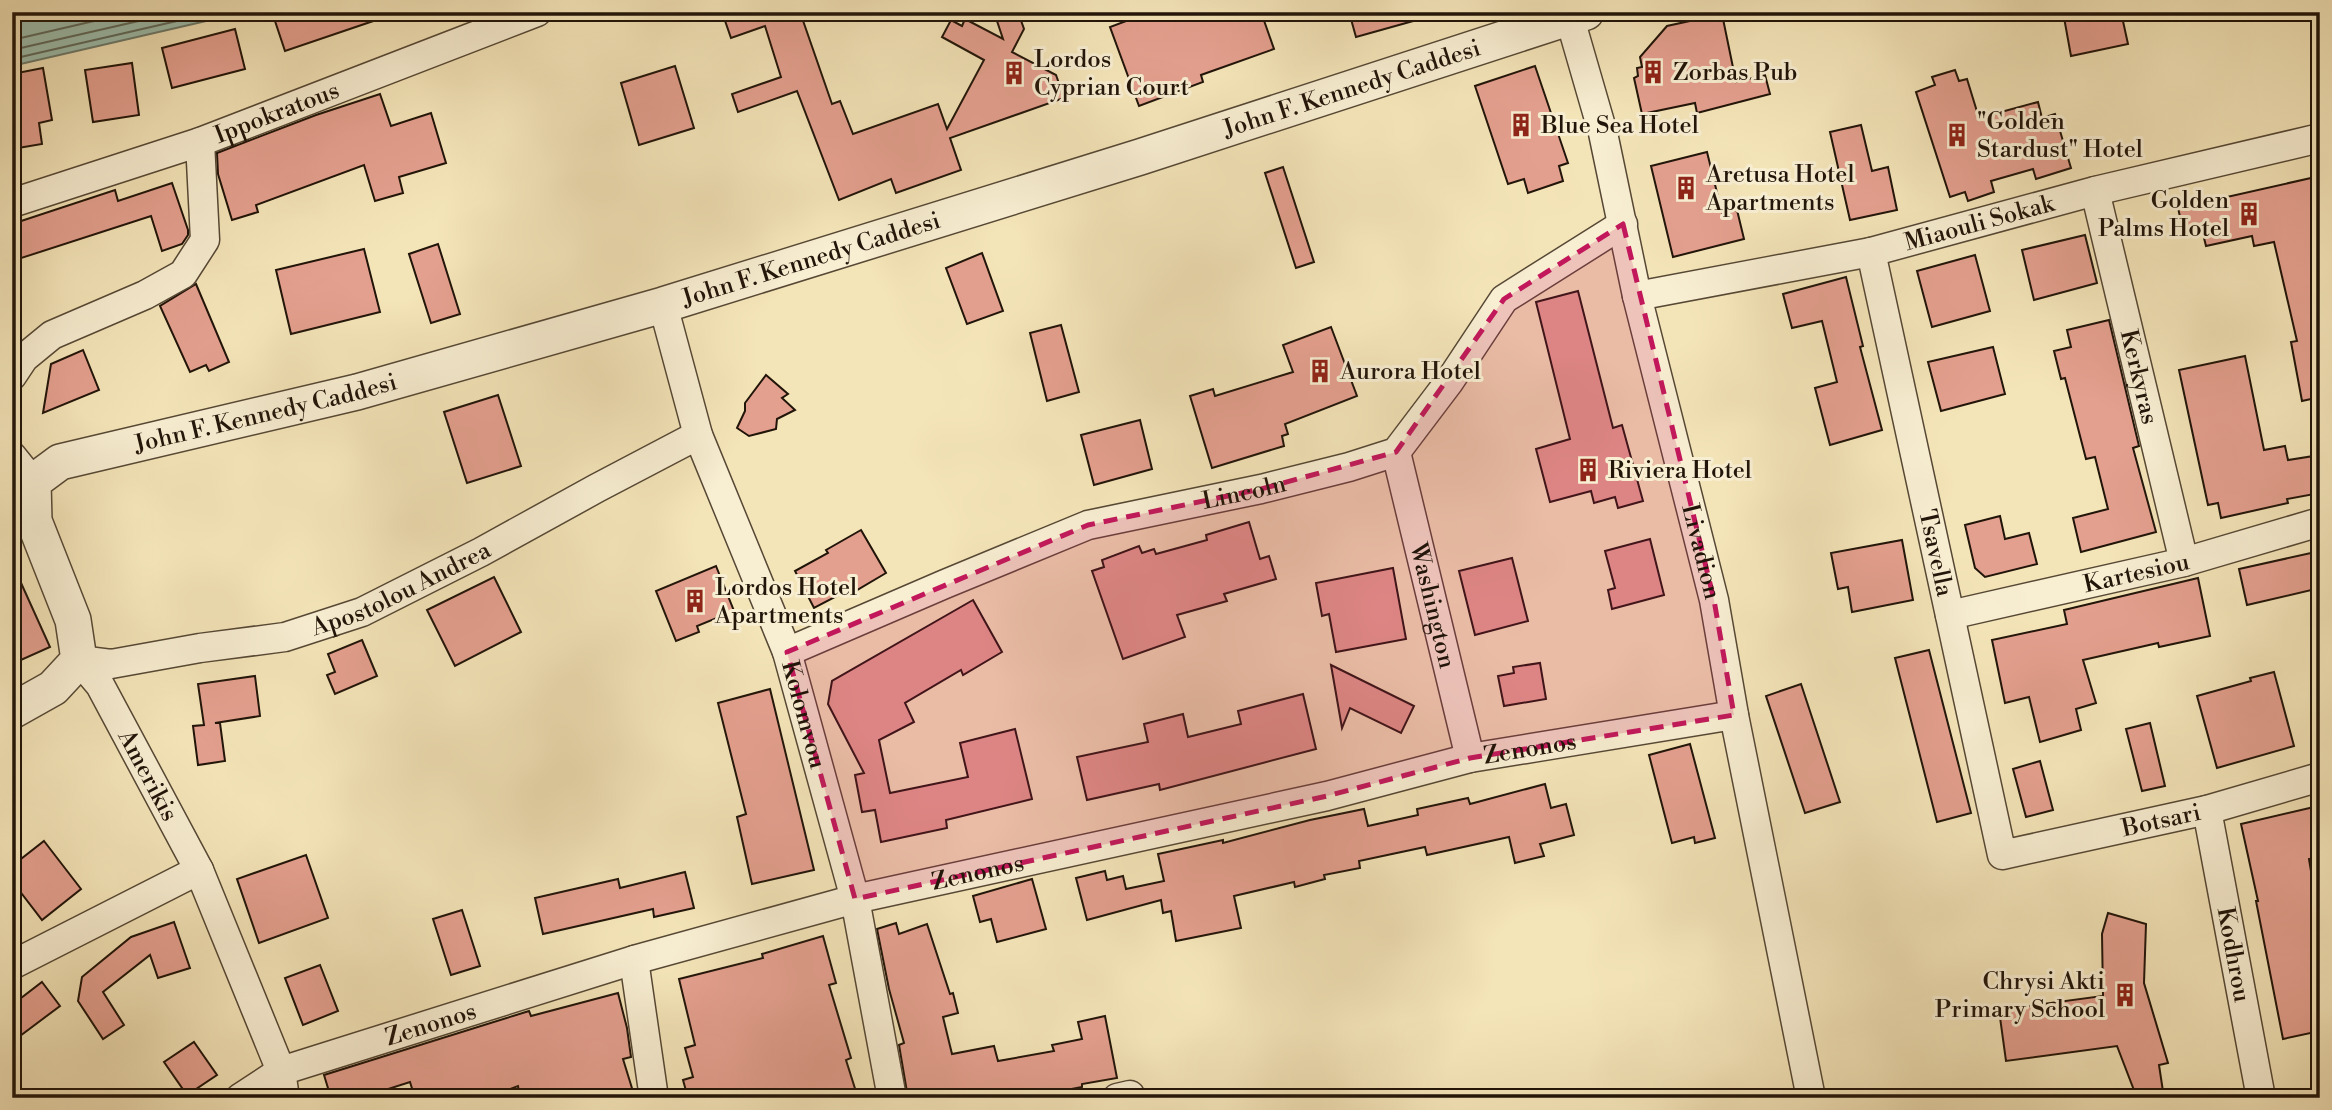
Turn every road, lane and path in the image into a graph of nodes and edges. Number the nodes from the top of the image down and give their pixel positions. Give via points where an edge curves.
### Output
1 (537, 12) edge
2 (1574, 14) edge
3 (2320, 138) edge
4 (200, 142) junction
5 (2095, 191) junction
6 (12, 203) edge
7 (1623, 224) junction
8 (1871, 252) junction
9 (1637, 296) junction
10 (663, 305) junction
11 (12, 376) edge
12 (698, 435) junction
13 (1395, 452) junction
14 (19, 472) edge
15 (2320, 522) edge
16 (2184, 562) junction
17 (1950, 615) junction
18 (787, 652) junction
19 (79, 660) junction
20 (12, 711) edge
21 (1734, 715) junction
22 (1470, 758) junction
23 (2320, 777) edge
24 (2207, 810) junction
25 (2002, 855) joint
26 (199, 870) junction
27 (855, 899) junction
28 (634, 960) junction
29 (12, 965) edge
30 (283, 1085) edge
31 (240, 1098) edge
32 (654, 1098) edge
33 (892, 1098) edge
34 (1811, 1098) edge
35 (2261, 1098) edge

1 - 4 street, Ippokratous
2 - 7 street, Livadion
2 - 10 street, John F. Kennedy Caddesi via 1140,157
3 - 5 street, Miaouli Sokak
4 - 6 street, Ippokratous
4 - 11 street via 205,240 183,274 52,335 24,358
5 - 8 street, Miaouli Sokak
5 - 16 street, Kerkyras
7 - 9 street, Livadion
7 - 13 street via 1504,299
8 - 9 street, Miaouli Sokak
8 - 17 street, Tsavella
9 - 21 street, Livadion via 1713,600
10 - 12 street, Kolomvou
10 - 14 street, John F. Kennedy Caddesi via 357,392
12 - 18 street, Kolomvou
12 - 19 street, Apostolou Andrea via 362,612 285,637 111,664
13 - 18 street, Lincoln via 1261,489 1088,525
13 - 22 street, Washington
14 - 19 street via 73,620
15 - 16 street, Kartesiou
16 - 17 street, Kartesiou
17 - 25 street, Tsavella
18 - 27 street, Kolomvou
19 - 20 street via 53,688
19 - 26 street, Amerikis via 100,685
21 - 22 street, Zenonos
21 - 34 street, Livadion
22 - 27 street, Zenonos via 1326,796
23 - 24 street, Botsari
24 - 25 street, Botsari
24 - 35 street, Kodhrou
26 - 29 street
26 - 30 street, Amerikis
27 - 28 street, Zenonos
27 - 33 street, Kolomvou
28 - 30 street, Zenonos
28 - 32 street
30 - 31 street, Zenonos

